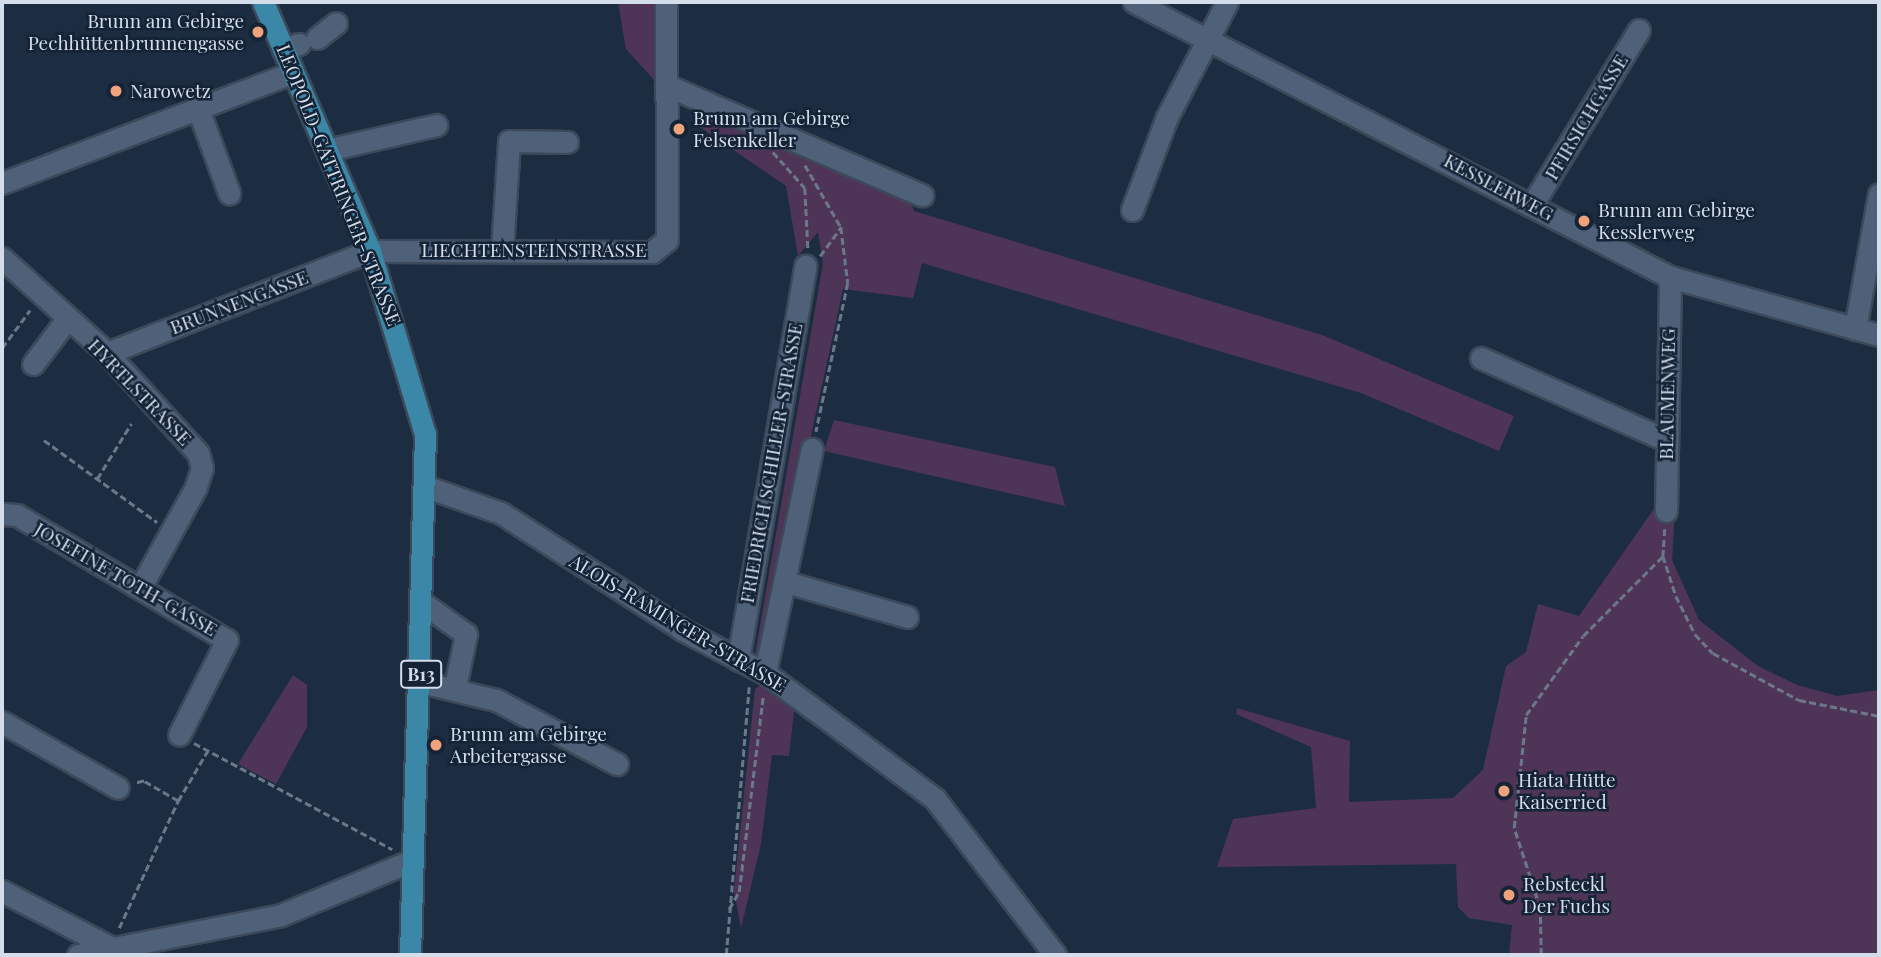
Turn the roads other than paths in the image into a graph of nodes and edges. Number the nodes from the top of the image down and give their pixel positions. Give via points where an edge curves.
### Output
1 (262, 2) edge
2 (666, 2) edge
3 (1134, 2) edge
4 (1227, 2) edge
5 (336, 23) dead end
6 (1639, 30) dead end
7 (1208, 36) junction
8 (300, 44) junction
9 (292, 73) junction
10 (666, 85) junction
11 (198, 109) junction
12 (436, 125) dead end
13 (567, 142) dead end
14 (327, 150) junction
15 (2, 183) edge
16 (229, 193) dead end
17 (1879, 194) edge
18 (922, 195) dead end
19 (1532, 205) junction
20 (1132, 210) dead end
21 (502, 250) junction
22 (370, 251) junction
23 (2, 258) edge
24 (805, 266) road end
25 (1670, 277) junction
26 (66, 319) junction
27 (1855, 329) junction
28 (1879, 335) edge
29 (107, 353) junction
30 (1481, 358) dead end
31 (33, 364) dead end
32 (1666, 440) junction
33 (812, 449) road end
34 (428, 487) junction
35 (1666, 511) road end
36 (2, 514) edge
37 (786, 582) junction
38 (140, 588) junction
39 (424, 604) junction
40 (907, 617) dead end
41 (752, 667) junction
42 (421, 681) junction
43 (455, 687) junction
44 (2, 722) edge
45 (179, 735) road end
46 (617, 764) dead end
47 (118, 788) road end
48 (403, 864) junction
49 (2, 891) edge
50 (110, 947) junction
51 (78, 955) edge
52 (410, 955) edge
53 (1055, 955) edge

1 - 8 main road, LEOPOLD-GATTRINGER-STRASSE / B13
2 - 10 street, LIECHTENSTEINSTRASSE
3 - 7 street, KESSLERWEG
4 - 7 street
5 - 8 street
6 - 19 street, PFIRSICHGASSE
7 - 19 street, KESSLERWEG
7 - 20 street via 1167,117
8 - 9 main road, LEOPOLD-GATTRINGER-STRASSE / B13
9 - 11 street
9 - 14 main road, LEOPOLD-GATTRINGER-STRASSE / B13
10 - 18 street
10 - 21 street, LIECHTENSTEINSTRASSE via 667,240 652,252
11 - 15 street
11 - 16 street
12 - 14 street
13 - 21 street via 509,141
14 - 22 main road, LEOPOLD-GATTRINGER-STRASSE / B13
17 - 27 street
19 - 25 street, KESSLERWEG
21 - 22 street, LIECHTENSTEINSTRASSE
22 - 29 street, BRUNNENGASSE
22 - 34 main road, LEOPOLD-GATTRINGER-STRASSE / B13 via 413,378
23 - 26 street, HYRTLSTRASSE
24 - 41 street, FRIEDRICH SCHILLER-STRASSE
25 - 27 street, KESSLERWEG
25 - 32 street, BLAUMENWEG
26 - 29 street, HYRTLSTRASSE
26 - 31 street
27 - 28 street, KESSLERWEG
29 - 38 street, HYRTLSTRASSE via 198,453 202,468
30 - 32 street
32 - 35 street, BLAUMENWEG
33 - 37 street
34 - 39 main road, LEOPOLD-GATTRINGER-STRASSE / B13
34 - 41 street, ALOIS-RAMINGER-STRASSE via 501,513
36 - 38 street, JOSEFINE TOTH-GASSE via 17,515
37 - 40 street
37 - 41 street
38 - 45 street, JOSEFINE TOTH-GASSE via 227,640
39 - 42 main road, LEOPOLD-GATTRINGER-STRASSE / B13
39 - 43 street via 466,634
41 - 53 street, ALOIS-RAMINGER-STRASSE via 935,799
42 - 43 street
42 - 48 main road, LEOPOLD-GATTRINGER-STRASSE / B13
43 - 46 street via 496,700
44 - 47 street
48 - 50 street via 281,915
48 - 52 main road, LEOPOLD-GATTRINGER-STRASSE / B13
49 - 50 street
50 - 51 street

